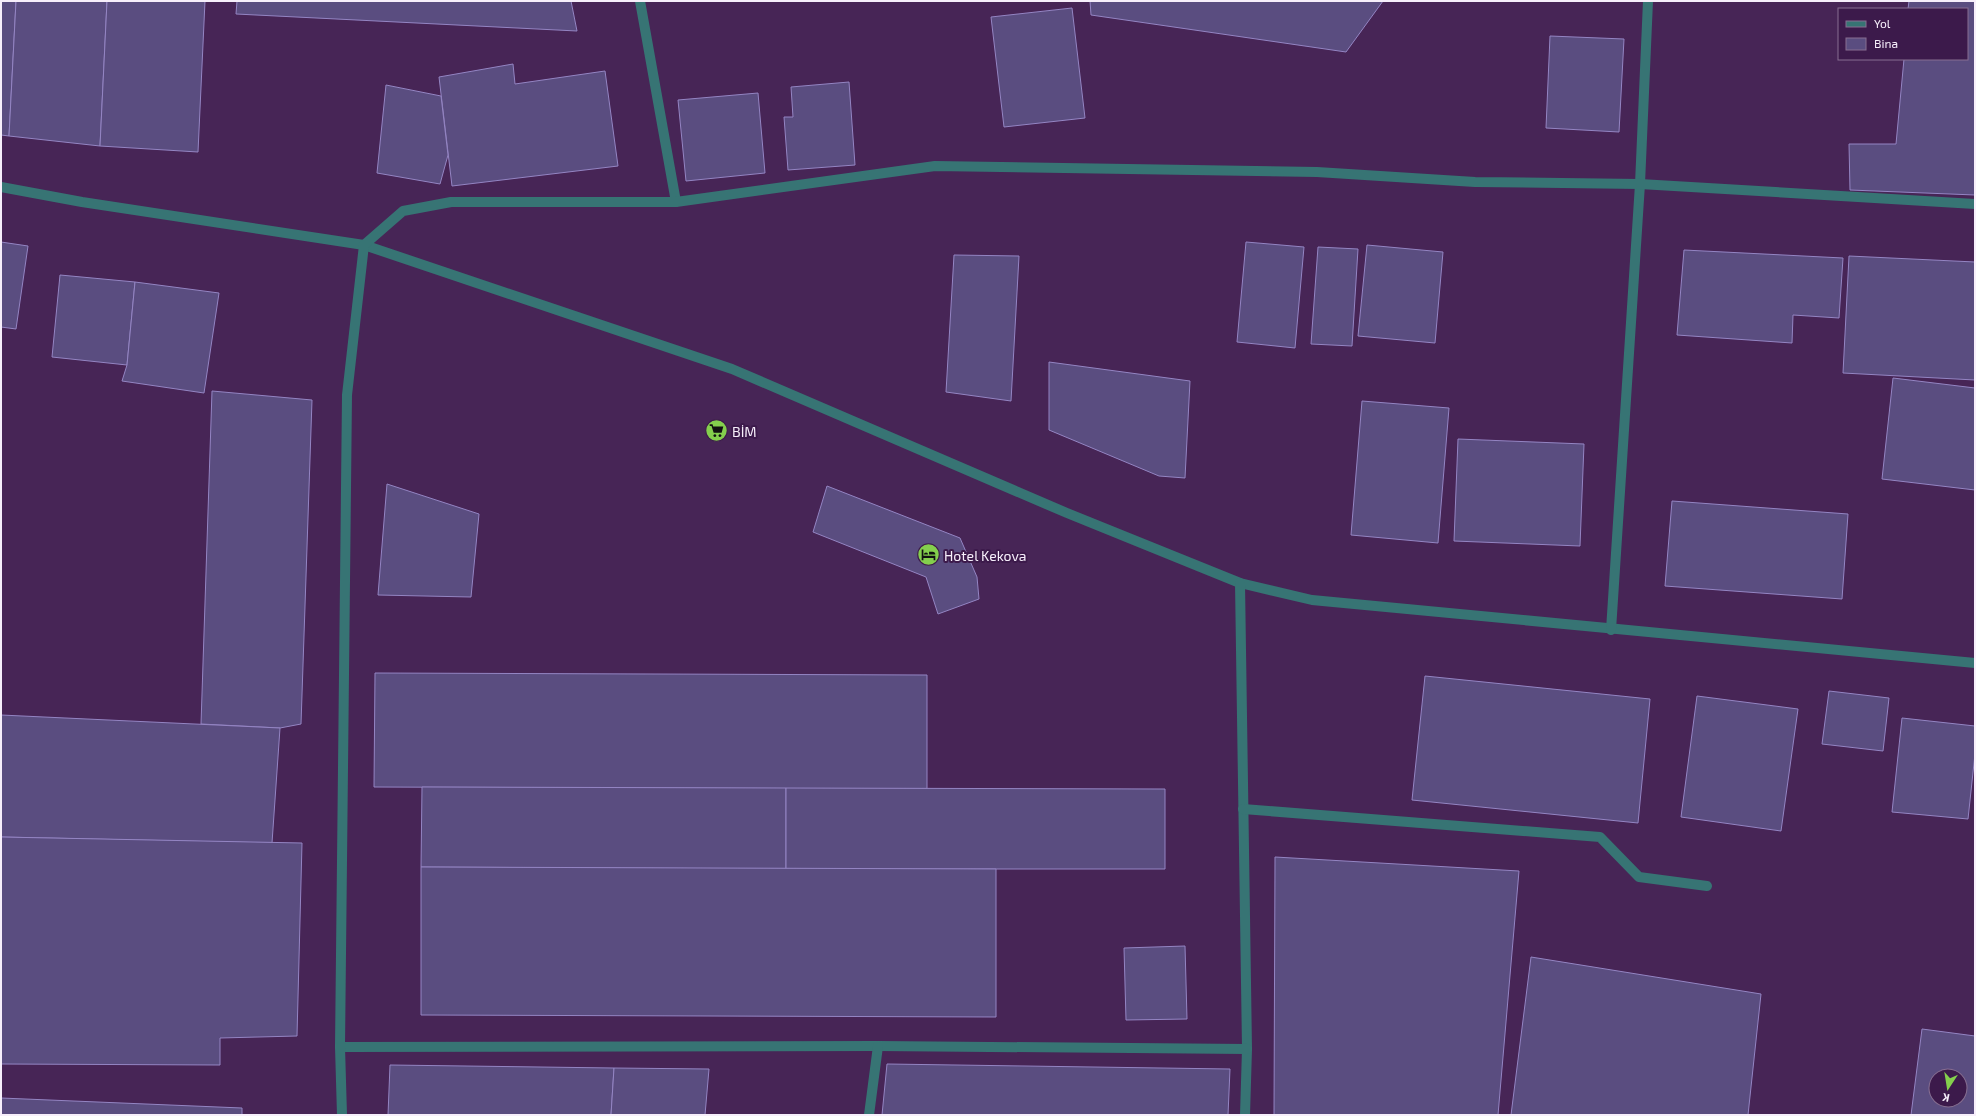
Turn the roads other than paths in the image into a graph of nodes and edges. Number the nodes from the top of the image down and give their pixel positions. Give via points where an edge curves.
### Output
1 (640, 1) edge
2 (1648, 1) edge
3 (1640, 184) junction
4 (1, 187) edge
5 (676, 202) junction
6 (1975, 204) edge
7 (364, 245) junction
8 (1240, 583) junction
9 (1611, 630) junction
10 (1975, 663) edge
11 (1243, 809) junction
12 (1707, 886) dead end
13 (878, 1046) junction
14 (340, 1047) junction
15 (1247, 1049) junction
16 (342, 1115) edge
17 (869, 1115) edge
18 (1246, 1115) edge

1 - 5 street
2 - 3 street
3 - 5 street via 1475,182 1317,172 935,166
3 - 6 street
3 - 9 street
4 - 7 street via 82,202
5 - 7 street via 451,202 403,211
7 - 8 street via 732,369 1067,513
7 - 14 street via 347,395
8 - 9 street via 1312,600
8 - 11 street
9 - 10 street
11 - 12 street via 1600,836 1639,877
11 - 15 street
13 - 14 street
13 - 15 street
13 - 17 street
14 - 16 street
15 - 18 street

